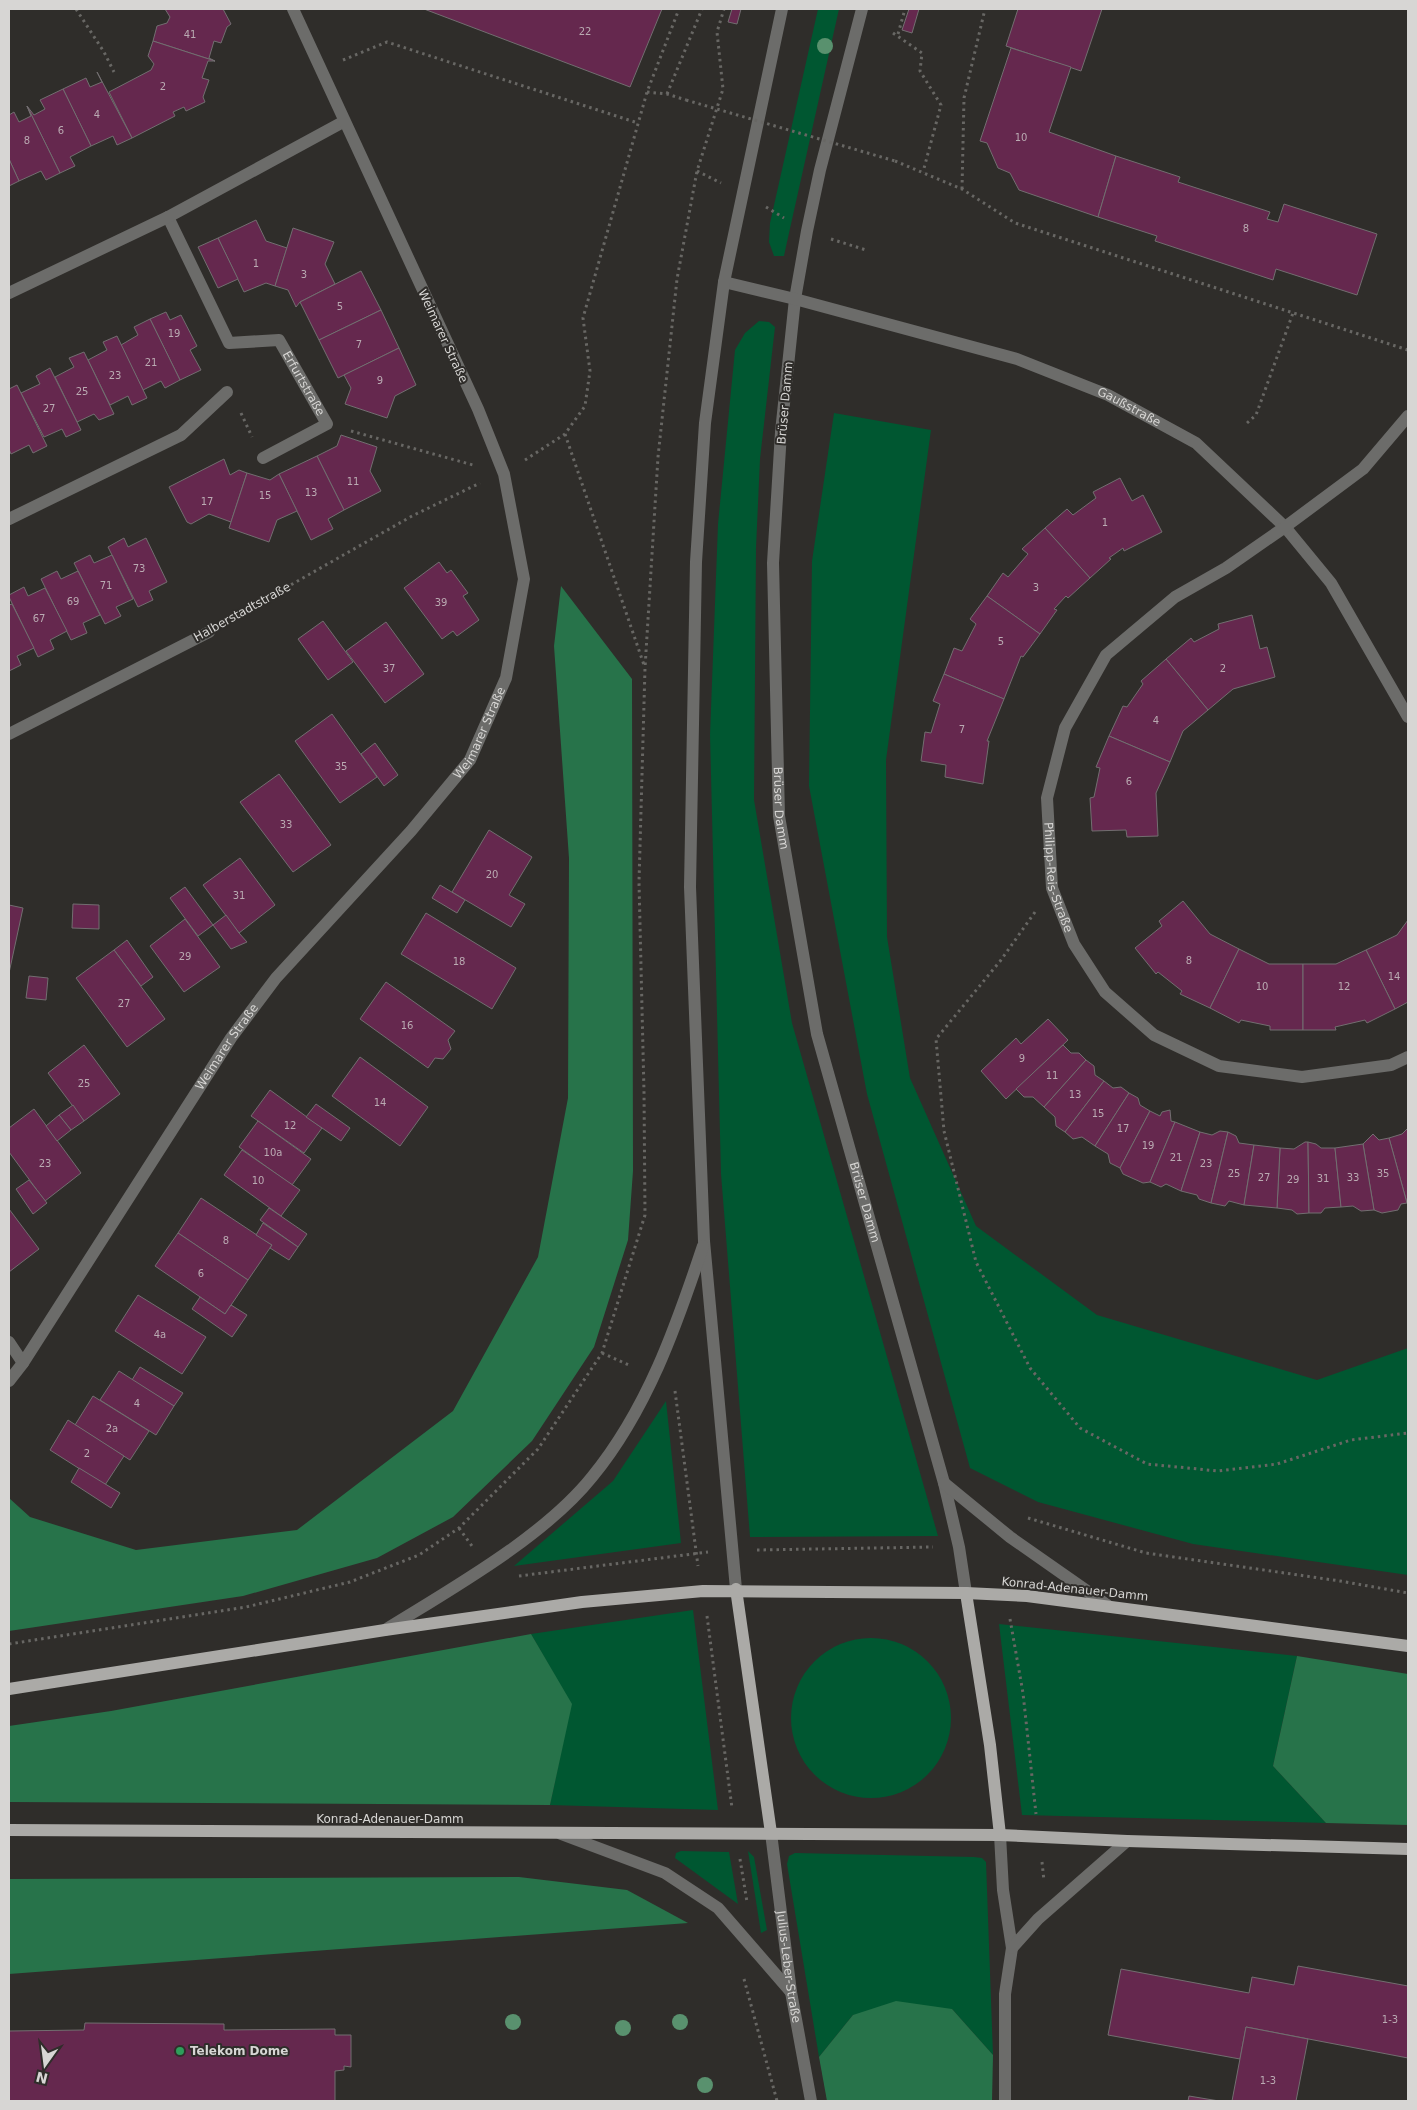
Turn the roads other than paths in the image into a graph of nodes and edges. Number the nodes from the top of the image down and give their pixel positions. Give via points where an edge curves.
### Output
1 (293, 9) edge
2 (782, 9) edge
3 (862, 9) edge
4 (343, 122) junction
5 (168, 217) junction
6 (724, 282) junction
7 (9, 293) edge
8 (795, 299) junction
9 (227, 392) road end
10 (1408, 416) edge
11 (263, 458) road end
12 (9, 519) edge
13 (1286, 527) junction
14 (209, 632) road end
15 (1408, 717) edge
16 (9, 734) edge
17 (1408, 1057) edge
18 (704, 1241) junction
19 (9, 1342) edge
20 (23, 1363) junction
21 (9, 1381) edge
22 (944, 1483) junction
23 (736, 1589) junction
24 (966, 1593) junction
25 (1107, 1605) junction
26 (385, 1630) junction
27 (1408, 1646) edge
28 (9, 1689) edge
29 (9, 1830) edge
30 (771, 1833) junction
31 (561, 1834) junction
32 (1000, 1835) junction
33 (1127, 1841) junction
34 (1408, 1849) edge
35 (1012, 1948) junction
36 (791, 1992) junction
37 (811, 2101) edge
38 (1004, 2101) edge

1 - 4 street, Weimarer Straße
2 - 6 street
3 - 8 street, Brüser Damm via 820,170
4 - 5 street
4 - 20 street, Weimarer Straße via 478,409 504,474 524,579 506,678 470,760 411,831 276,978 231,1038
5 - 7 street
5 - 11 street, Erfurtstraße via 229,342 279,340 327,424
6 - 8 street, Gaußstraße
6 - 18 street via 705,423 696,572 690,887
8 - 13 street, Gaußstraße via 1017,359 1108,395 1196,443
8 - 22 street, Brüser Damm via 781,432 773,563 779,816 817,1034
9 - 12 street via 181,435
10 - 13 street, Philipp-Reis-Straße via 1363,468
13 - 15 street, Gaußstraße via 1331,583
13 - 17 street, Philipp-Reis-Straße via 1226,568 1175,597 1106,654 1066,728 1047,798 1052,888 1074,944 1105,992 1154,1035 1219,1066 1302,1077 1392,1065
14 - 16 street, Halberstadtstraße
18 - 23 street
18 - 26 street via 681,1312 655,1376 626,1429 592,1478 550,1520
19 - 20 street
20 - 21 street, Weimarer Straße
22 - 24 street, Brüser Damm
22 - 25 street via 1010,1537
23 - 24 main road, Konrad-Adenauer-Damm
23 - 26 main road, Konrad-Adenauer-Damm via 582,1602
23 - 30 main road
24 - 25 main road, Konrad-Adenauer-Damm
24 - 32 main road via 990,1745
25 - 27 main road, Konrad-Adenauer-Damm
26 - 28 main road, Konrad-Adenauer-Damm
29 - 31 main road, Konrad-Adenauer-Damm
30 - 31 main road, Konrad-Adenauer-Damm
30 - 32 main road, Konrad-Adenauer-Damm
30 - 36 street, Julius-Leber-Straße
31 - 36 street via 665,1873 718,1908
32 - 33 main road, Konrad-Adenauer-Damm
32 - 35 street via 1003,1890
33 - 34 main road, Konrad-Adenauer-Damm
33 - 35 street via 1038,1919
35 - 38 street via 1005,1994
36 - 37 street, Julius-Leber-Straße

